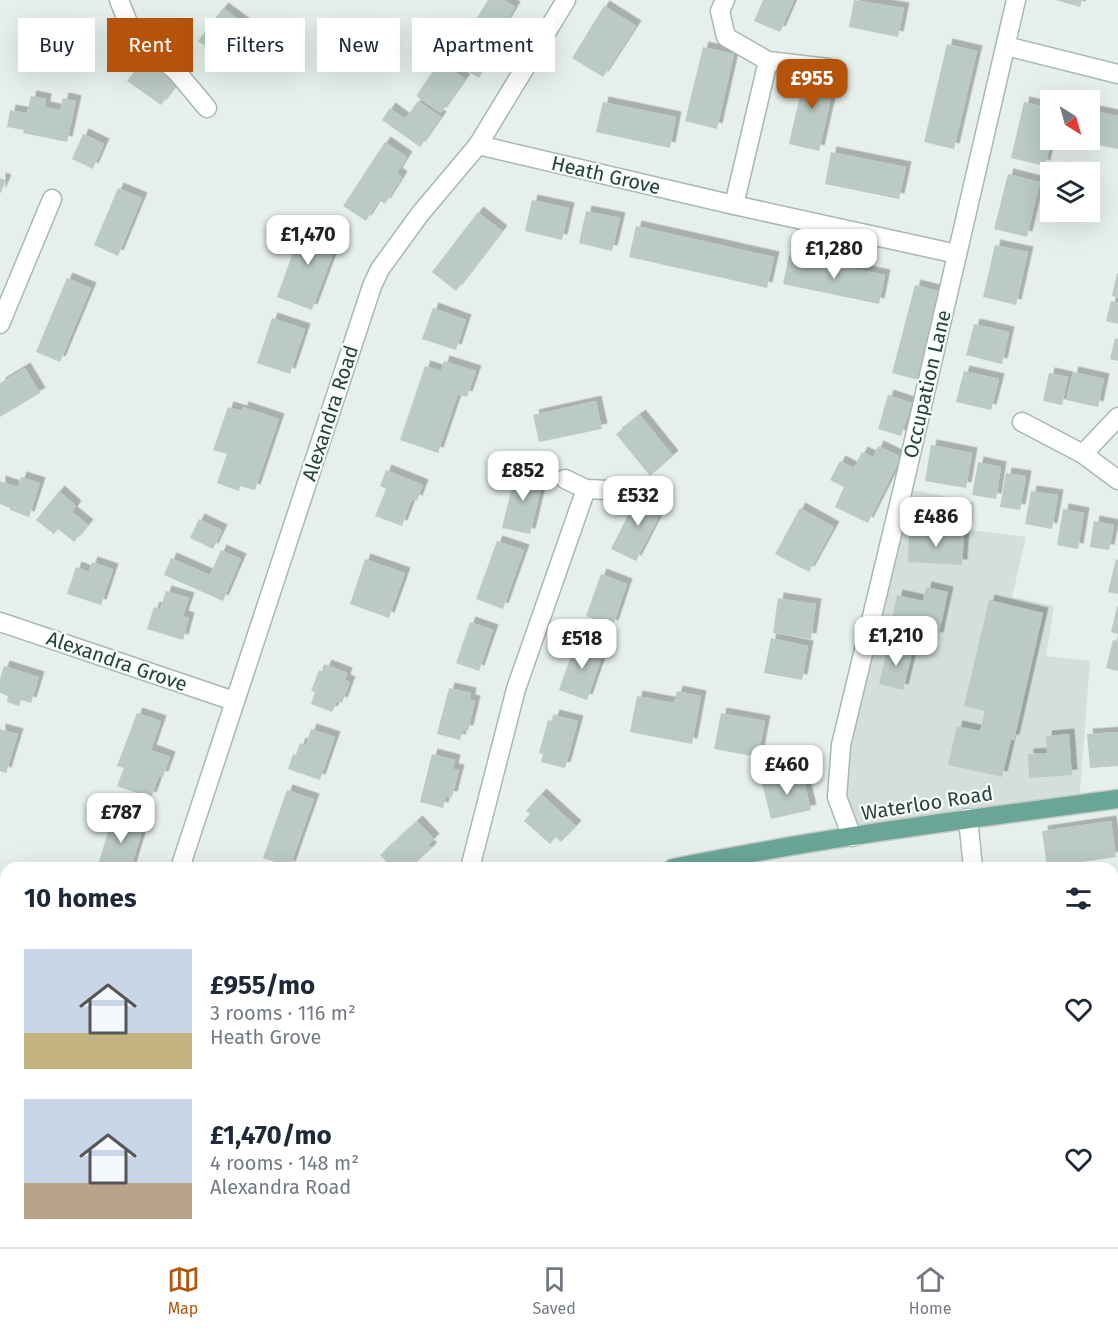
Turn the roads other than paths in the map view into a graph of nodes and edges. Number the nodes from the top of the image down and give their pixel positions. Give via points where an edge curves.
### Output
1 (119, 0) edge
2 (566, 0) edge
3 (725, 0) edge
4 (1016, 0) edge
5 (1006, 46) junction
6 (768, 61) junction
7 (828, 68) dead end
8 (1118, 74) edge
9 (207, 108) dead end
10 (478, 145) junction
11 (52, 199) dead end
12 (734, 205) junction
13 (957, 254) junction
14 (0, 324) edge
15 (1118, 417) edge
16 (1022, 422) dead end
17 (1083, 454) junction
18 (565, 479) dead end
19 (1118, 480) edge
20 (586, 489) junction
21 (609, 490) dead end
22 (0, 622) edge
23 (234, 701) junction
24 (1118, 799) edge
25 (968, 819) junction
26 (852, 837) junction
27 (182, 862) edge
28 (472, 862) edge
29 (704, 862) edge
30 (972, 862) edge

1 - 9 street via 129,25 145,46 176,71
2 - 10 street, Alexandra Road
3 - 6 street via 720,11 726,37
4 - 5 street, Occupation Lane
5 - 8 street
5 - 13 street, Occupation Lane
6 - 7 street
6 - 12 street
10 - 12 street, Heath Grove
10 - 23 street, Alexandra Road via 420,214 372,286
11 - 14 street
12 - 13 street, Heath Grove
13 - 26 street, Occupation Lane via 841,745 837,797
15 - 17 street
16 - 17 street
17 - 19 street
18 - 20 street
20 - 21 street
20 - 28 street via 516,689
22 - 23 street, Alexandra Grove
23 - 27 street, Alexandra Road
24 - 25 main road, Waterloo Road
25 - 26 main road, Waterloo Road
25 - 30 street
26 - 29 main road, Waterloo Road

